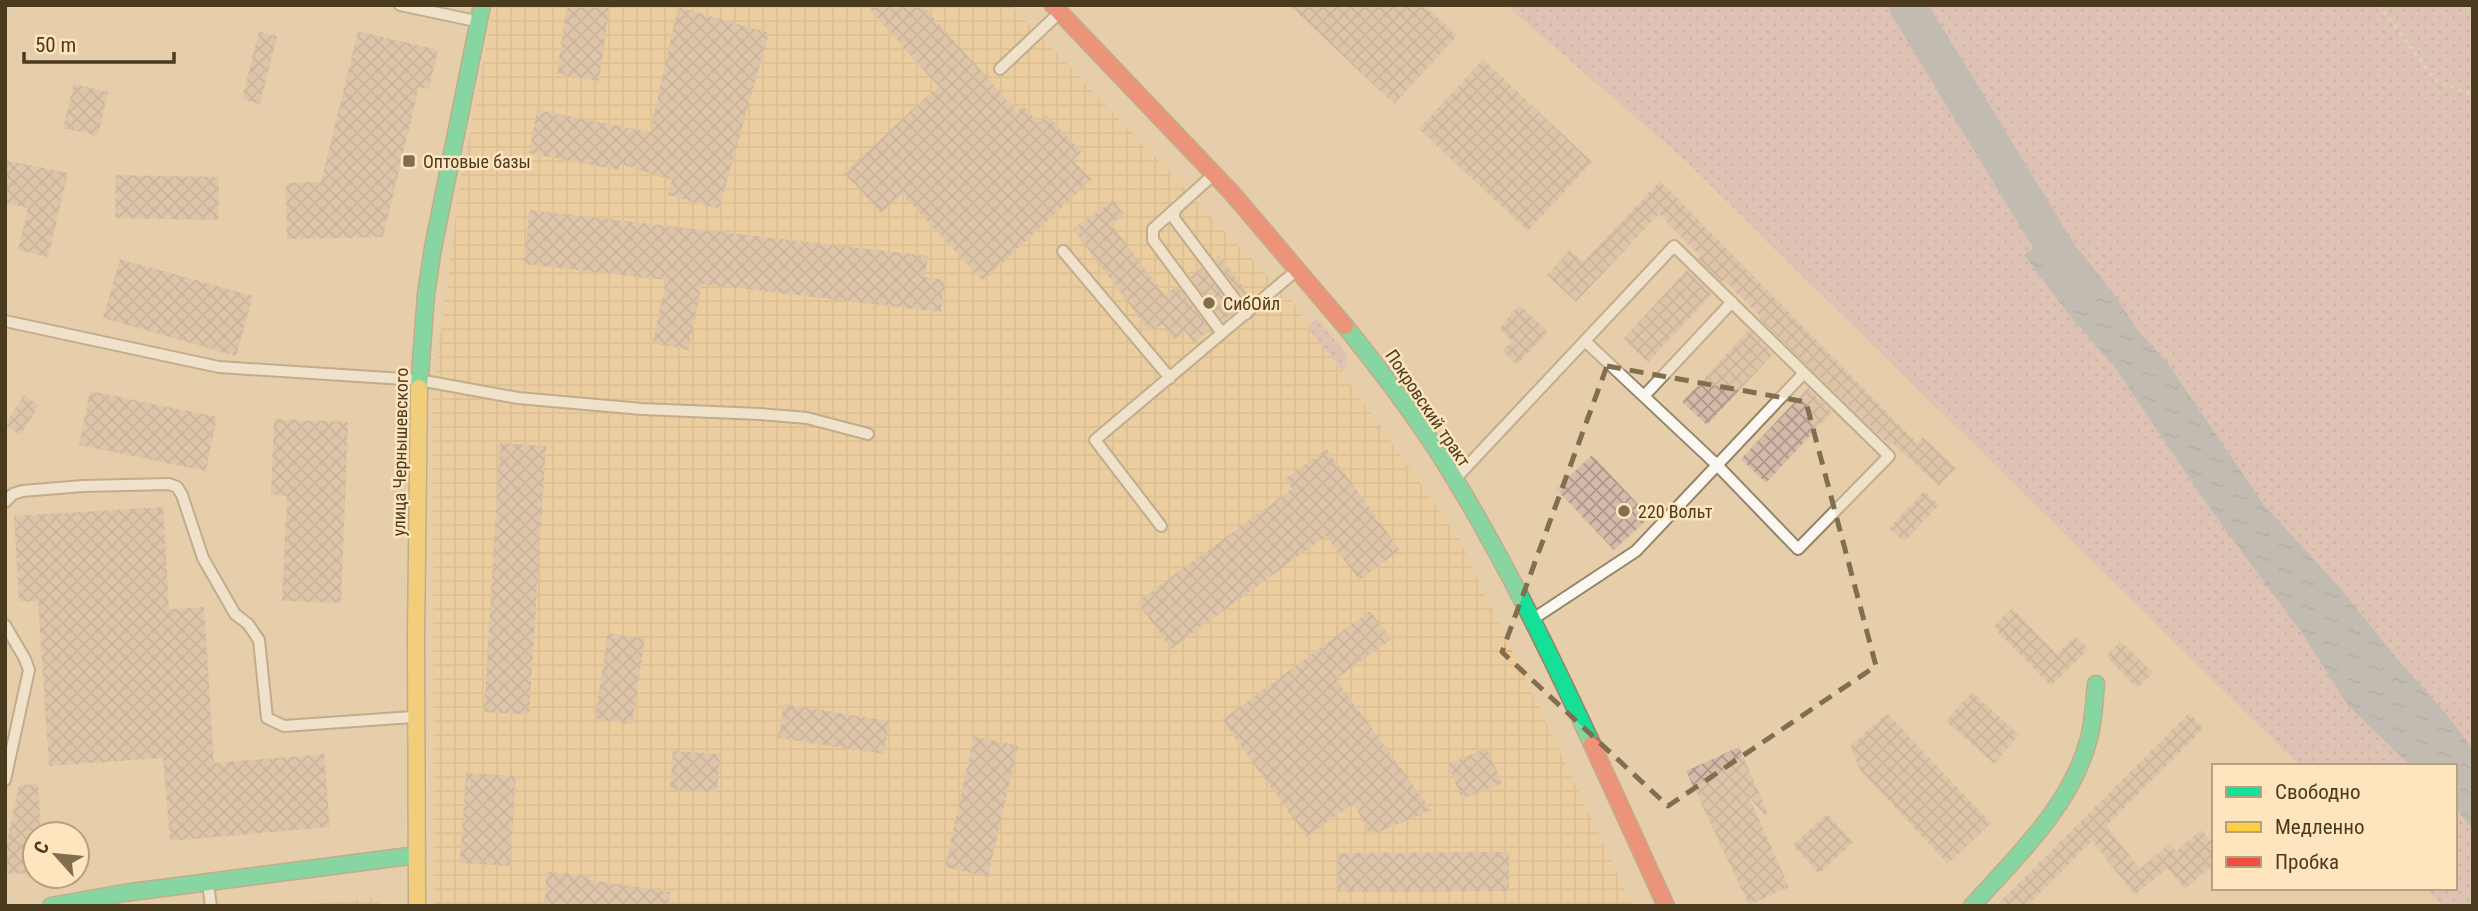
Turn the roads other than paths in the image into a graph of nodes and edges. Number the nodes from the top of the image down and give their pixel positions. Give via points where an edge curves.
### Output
1 (400, 5) edge
2 (482, 5) edge
3 (1060, 8) edge
4 (456, 11) edge
5 (478, 22) junction
6 (1000, 69) dead end
7 (1215, 174) junction
8 (1176, 208) junction
9 (1063, 251) dead end
10 (1299, 268) junction
11 (1732, 302) junction
12 (1245, 314) junction
13 (5, 321) edge
14 (1222, 333) junction
15 (1585, 341) junction
16 (1804, 373) junction
17 (1170, 377) junction
18 (419, 380) junction
19 (1644, 396) junction
20 (868, 435) dead end
21 (1717, 465) junction
22 (1454, 480) junction
23 (5, 502) edge
24 (1161, 526) dead end
25 (1531, 621) junction
26 (5, 625) edge
27 (2096, 684) dead end
28 (416, 717) junction
29 (5, 780) edge
30 (417, 855) junction
31 (207, 882) junction
32 (51, 906) edge
33 (211, 906) edge
34 (417, 906) edge
35 (1666, 906) edge
36 (1972, 906) edge

1 - 4 lane
2 - 5 main road, улица Чернышевского
3 - 6 lane
3 - 7 main road, Покровский тракт
4 - 5 lane
5 - 18 main road, улица Чернышевского via 433,248
7 - 8 lane
7 - 10 main road, Покровский тракт
8 - 12 lane via 1173,217
8 - 14 lane via 1153,229 1153,240
9 - 17 lane
10 - 12 lane
10 - 22 main road, Покровский тракт via 1363,346
11 - 15 lane via 1674,246
11 - 16 lane
11 - 19 lane
12 - 14 lane
13 - 18 lane via 219,367
14 - 17 lane
15 - 19 lane
15 - 22 lane
16 - 21 lane
16 - 21 lane via 1889,456 1798,549
17 - 24 lane via 1095,440
18 - 20 lane via 518,398 807,418
18 - 28 main road, улица Чернышевского
19 - 21 lane
21 - 25 lane via 1636,551
22 - 25 main road, Покровский тракт
23 - 28 lane via 22,491 83,486 169,484 177,488 204,558 235,614 259,640 267,718 284,726
25 - 35 main road, Покровский тракт
26 - 29 lane via 29,670
27 - 36 main road via 2089,740 2077,773 2044,824
28 - 30 main road, улица Чернышевского
30 - 31 main road
30 - 34 main road, улица Чернышевского
31 - 32 main road
31 - 33 lane

